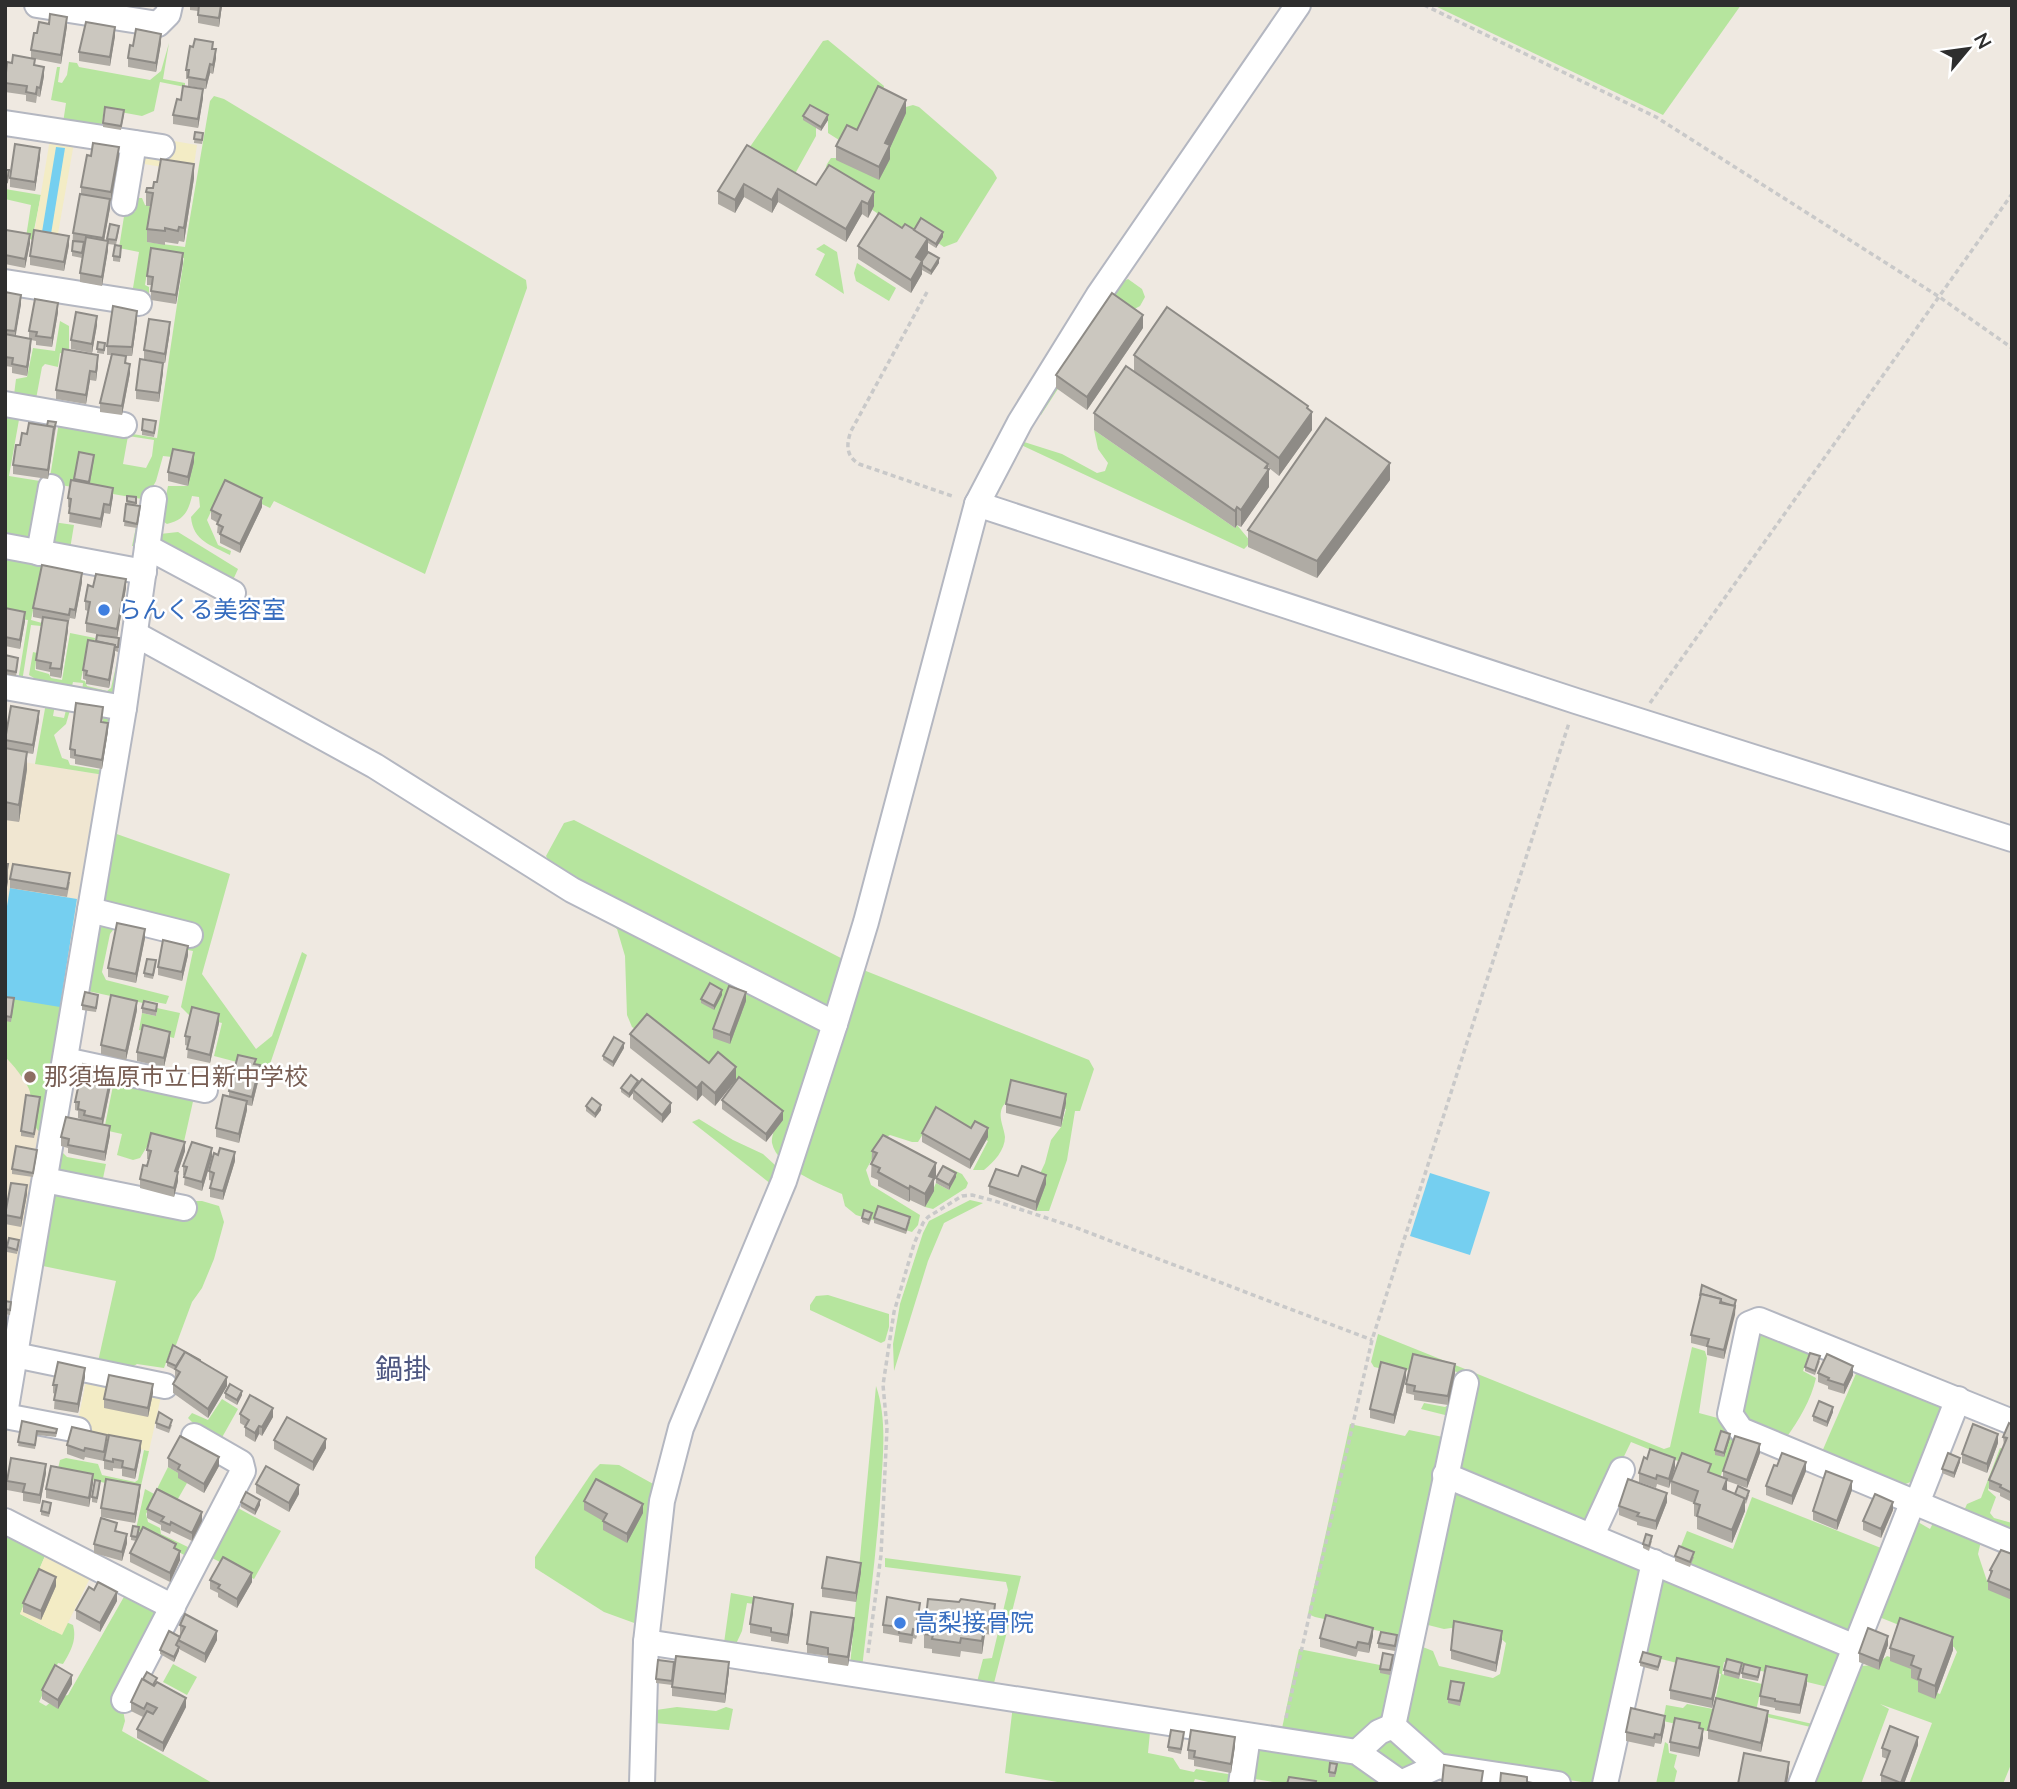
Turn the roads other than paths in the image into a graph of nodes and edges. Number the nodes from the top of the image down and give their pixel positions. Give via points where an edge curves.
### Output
1 (170, 5) edge
2 (1298, 5) edge
3 (53, 6) edge
4 (5, 122) edge
5 (135, 143) junction
6 (162, 147) dead end
7 (124, 203) dead end
8 (5, 282) edge
9 (139, 303) dead end
10 (5, 404) edge
11 (124, 425) dead end
12 (51, 486) dead end
13 (154, 499) dead end
14 (977, 504) junction
15 (5, 547) edge
16 (147, 547) junction
17 (39, 553) junction
18 (144, 572) junction
19 (233, 593) dead end
20 (135, 634) junction
21 (5, 687) edge
22 (124, 708) junction
23 (2012, 839) edge
24 (90, 910) junction
25 (190, 935) dead end
26 (835, 1024) junction
27 (65, 1060) junction
28 (205, 1090) dead end
29 (45, 1180) junction
30 (184, 1208) dead end
31 (15, 1355) junction
32 (1466, 1383) dead end
33 (165, 1387) dead end
34 (1958, 1399) junction
35 (5, 1415) edge
36 (2012, 1422) edge
37 (78, 1430) edge
38 (194, 1436) dead end
39 (1622, 1470) dead end
40 (1445, 1475) junction
41 (1915, 1502) junction
42 (5, 1521) edge
43 (1592, 1535) junction
44 (2012, 1543) edge
45 (1654, 1562) junction
46 (173, 1606) junction
47 (646, 1642) junction
48 (1855, 1647) junction
49 (124, 1700) dead end
50 (1393, 1726) junction
51 (1248, 1736) junction
52 (1357, 1752) junction
53 (1438, 1766) junction
54 (1401, 1783) edge
55 (642, 1784) edge
56 (1241, 1784) edge
57 (1558, 1784) edge
58 (1605, 1784) edge
59 (1801, 1784) edge

1 - 3 street via 169,14 158,24
2 - 14 street via 1098,296 1038,391
4 - 5 street
5 - 6 street
5 - 7 street
8 - 9 street
10 - 11 street
12 - 17 street
13 - 16 street
14 - 23 street
14 - 26 street
15 - 17 street
16 - 18 street
16 - 19 street
17 - 18 street
18 - 20 street
20 - 22 street
20 - 26 street via 376,766 572,890
21 - 22 street
22 - 24 street
24 - 25 street
24 - 27 street
26 - 47 street via 784,1181 681,1428 662,1502
27 - 28 street
27 - 29 street
29 - 30 street
29 - 31 street
31 - 33 street
31 - 35 street
32 - 40 street
34 - 36 street
34 - 41 street
34 - 41 street via 1759,1320 1749,1324 1730,1414 1741,1430
35 - 37 street
38 - 46 street via 241,1463 243,1471
39 - 43 street
40 - 43 street
40 - 50 street
41 - 44 street
41 - 48 street
42 - 46 street
43 - 45 street
45 - 48 street
45 - 58 street
46 - 49 street
47 - 51 street
47 - 55 street
48 - 59 street
50 - 52 street
50 - 53 street
51 - 52 street
51 - 56 street
52 - 54 street
53 - 54 street
53 - 57 street

